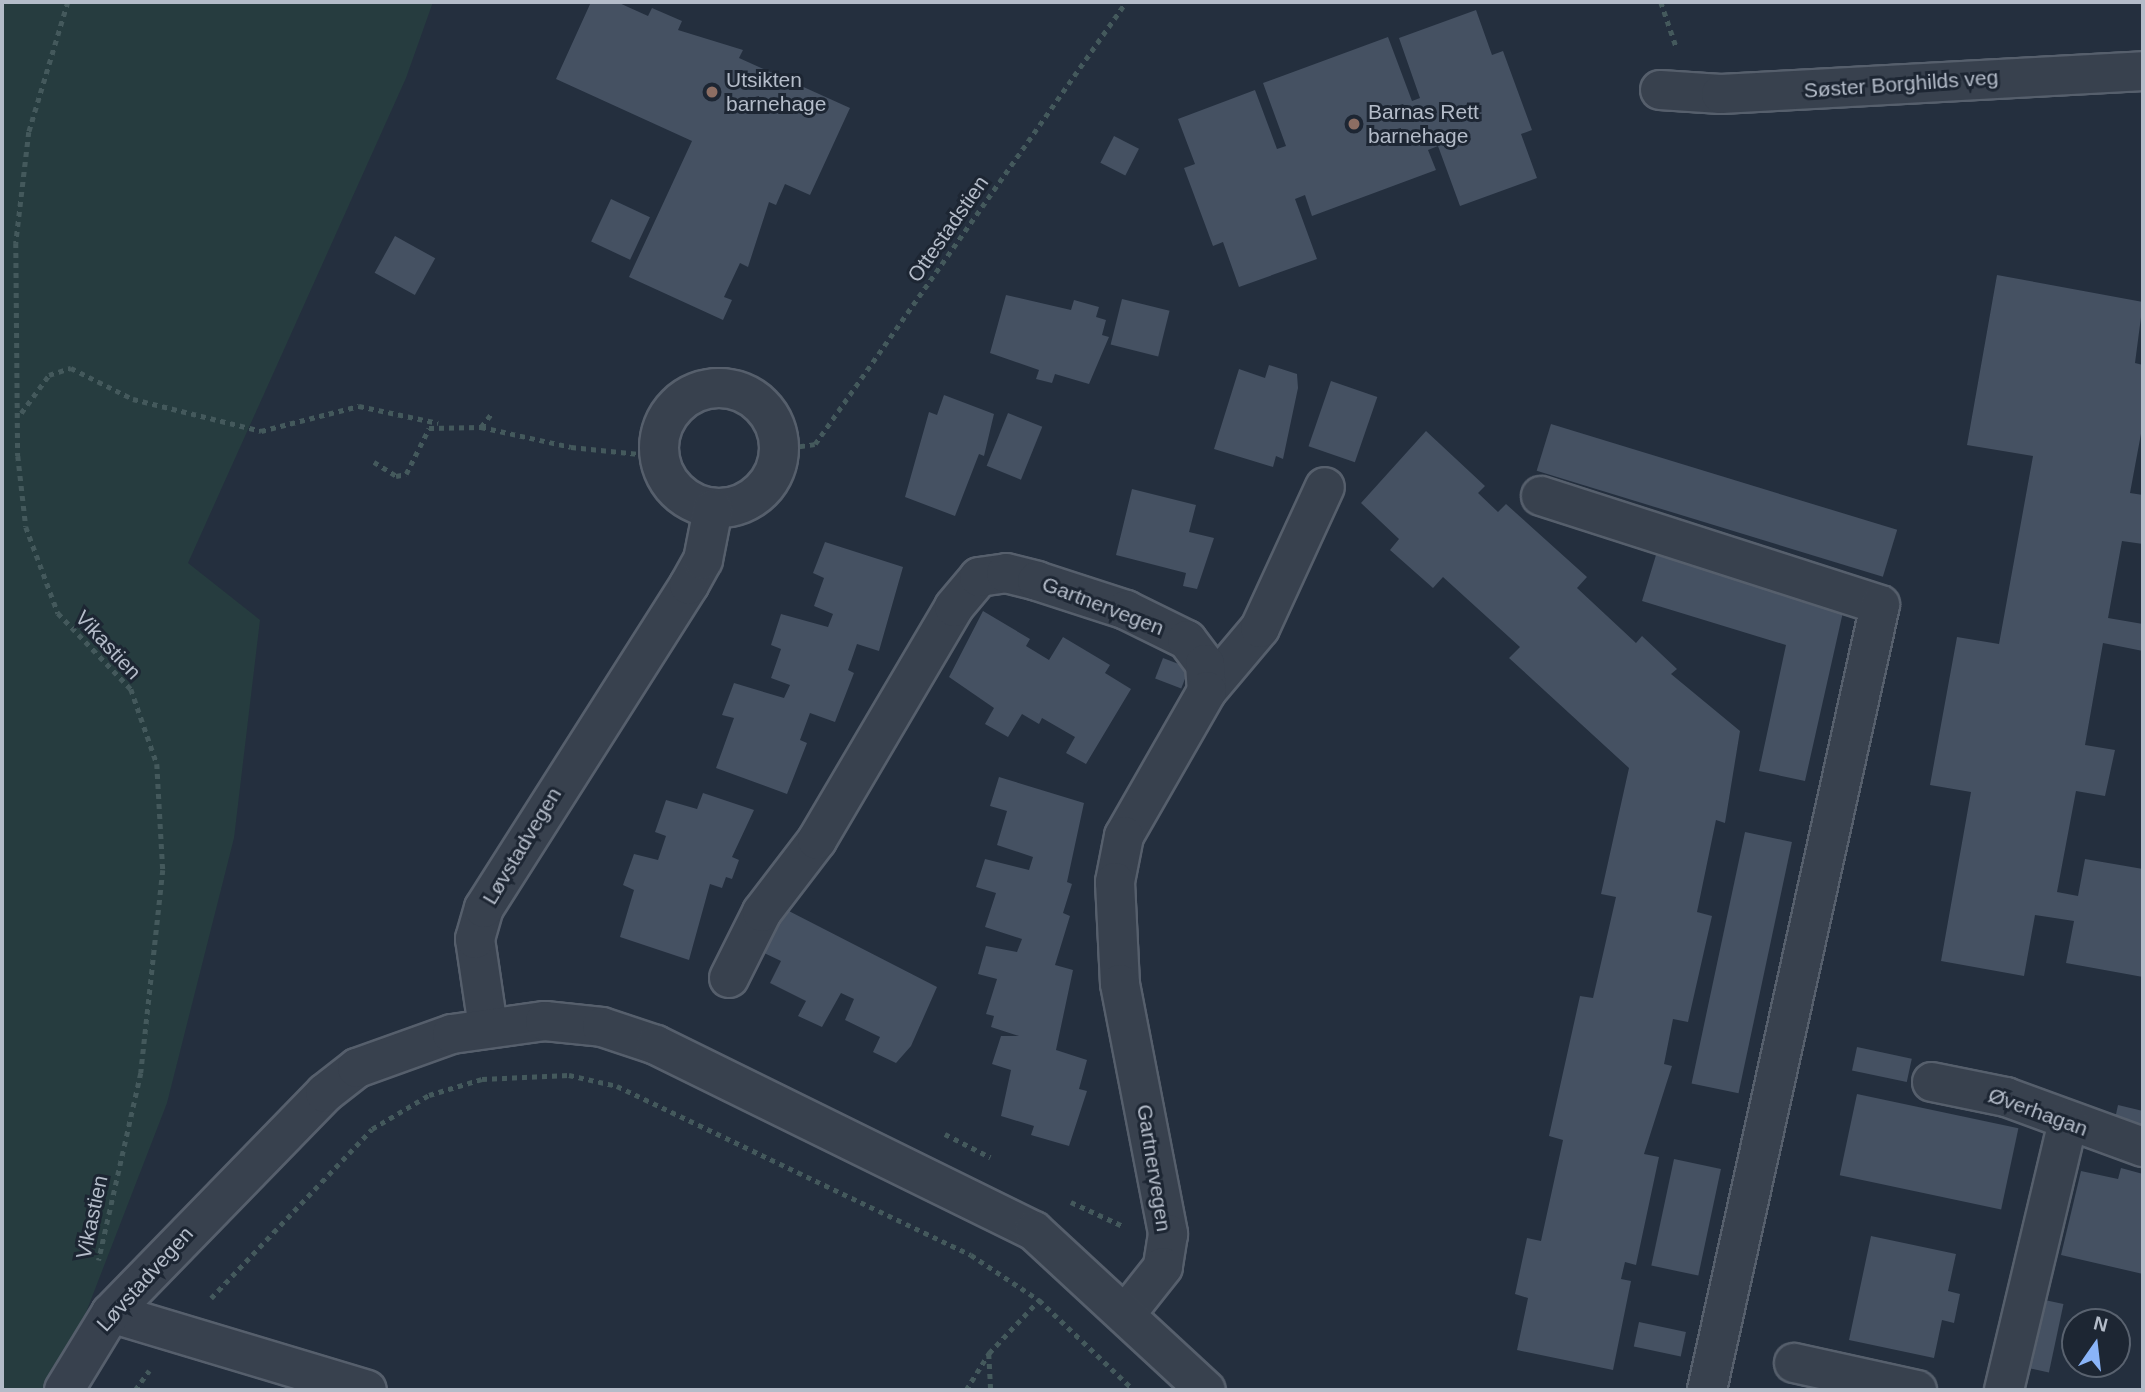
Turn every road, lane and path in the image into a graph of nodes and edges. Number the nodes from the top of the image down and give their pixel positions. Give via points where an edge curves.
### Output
1 (68, 2) edge
2 (1126, 2) edge
3 (2143, 71) edge
4 (1660, 90) dead end
5 (21, 413) junction
6 (491, 414) dead end
7 (438, 423) junction
8 (481, 427) junction
9 (780, 449) junction
10 (659, 456) junction
11 (374, 462) dead end
12 (1325, 487) dead end
13 (1541, 496) dead end
14 (713, 509) junction
15 (1207, 691) junction
16 (729, 978) dead end
17 (488, 1027) junction
18 (1932, 1082) dead end
19 (2068, 1122) junction
20 (2143, 1147) edge
21 (97, 1268) dead end
22 (1048, 1290) dead end
23 (1039, 1300) junction
24 (111, 1313) junction
25 (1125, 1315) junction
26 (178, 1330) junction
27 (989, 1353) junction
28 (1794, 1363) dead end
29 (64, 1390) edge
30 (135, 1390) edge
31 (367, 1390) edge
32 (966, 1390) edge
33 (991, 1390) edge
34 (1134, 1390) edge
35 (1206, 1390) edge
36 (1707, 1390) edge
37 (1917, 1390) edge
38 (2004, 1390) edge

1 - 5 path, Vikastien via 29,132 16,243 13,323
2 - 9 path, Ottestadstien via 815,444
3 - 4 street, Søster Borghilds veg via 1735,93
5 - 7 path via 48,374 71,368 133,399 261,431 359,406
5 - 21 path, Vikastien via 18,456 26,527 58,613 131,689 157,764 163,870 157,948 141,1073
6 - 8 path
7 - 8 path
7 - 11 path via 429,428 406,474 396,476
8 - 10 path via 571,447
9 - 10 street via 765,408 750,396 720,387 693,393 676,405 660,434
9 - 14 street via 768,485 752,499
10 - 14 street via 678,493
12 - 15 street via 1260,628
13 - 36 street via 1880,605
14 - 17 street, Løvstadvegen via 703,560 690,585 484,908 475,939
15 - 16 street, Gartnervegen via 1205,664 1187,640 1126,610 1037,581 1006,573 979,578 954,607 817,840 762,912
15 - 25 street, Gartnervegen via 1124,836 1115,882 1120,984 1168,1234 1163,1267
17 - 24 street, Løvstadvegen via 452,1034 347,1076
17 - 25 street via 562,1021 656,1045 1034,1231
18 - 19 street, Øverhagan via 2006,1097
19 - 20 street, Øverhagan
19 - 38 street
22 - 23 path
23 - 26 path via 971,1255 617,1086 524,1073 429,1095 372,1129
23 - 27 path
23 - 34 path
24 - 26 street
24 - 29 street, Løvstadvegen
25 - 35 street
26 - 30 path
26 - 31 street
27 - 32 path
27 - 33 path
28 - 37 street

